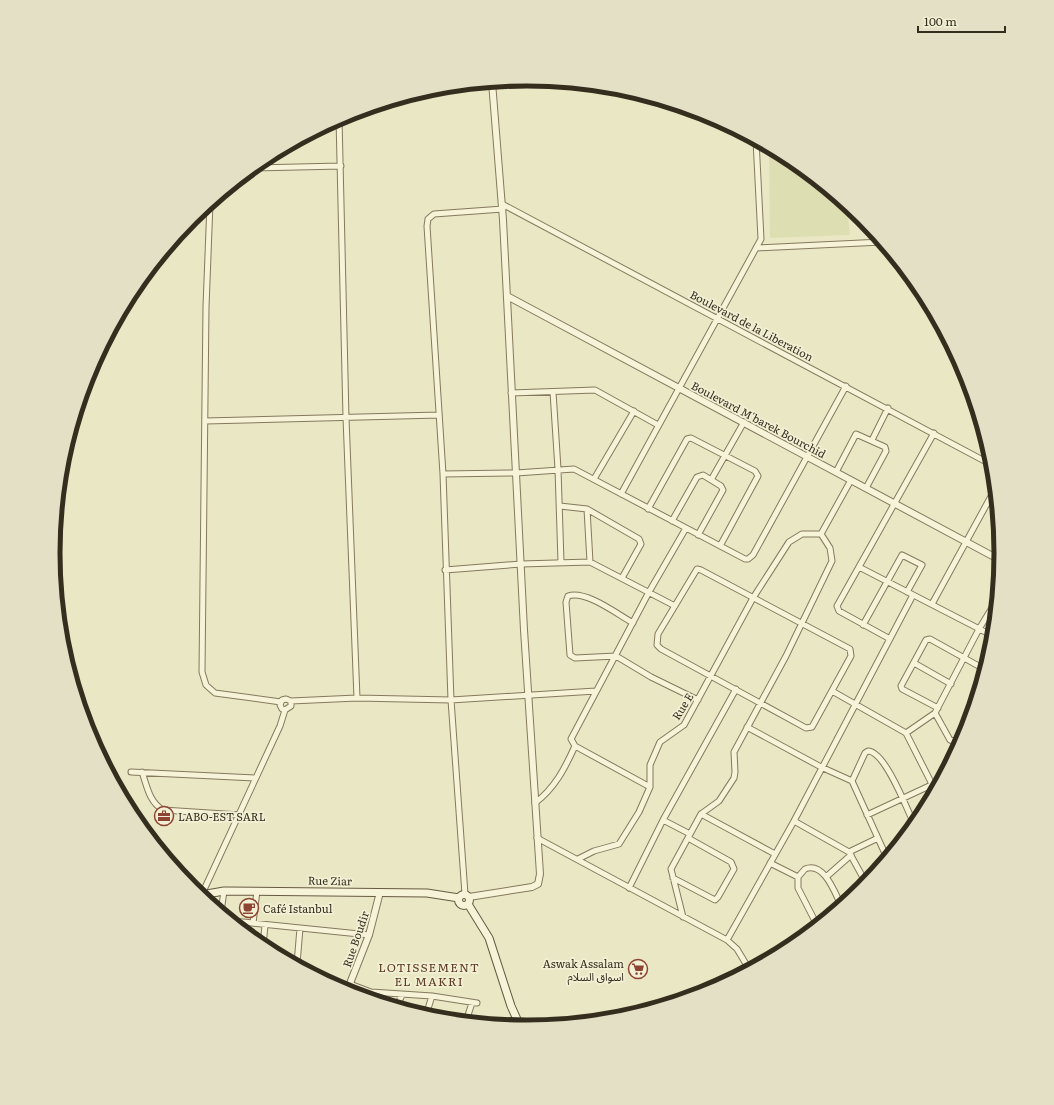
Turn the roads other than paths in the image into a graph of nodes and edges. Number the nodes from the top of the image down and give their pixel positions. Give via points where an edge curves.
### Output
1 (492, 86) edge
2 (339, 125) edge
3 (756, 146) edge
4 (341, 166) junction
5 (263, 168) edge
6 (502, 206) junction
7 (210, 210) edge
8 (876, 242) edge
9 (756, 248) junction
10 (507, 296) junction
11 (717, 318) junction
12 (846, 386) junction
13 (680, 387) junction
14 (553, 392) junction
15 (511, 393) junction
16 (888, 408) junction
17 (634, 411) junction
18 (439, 415) junction
19 (346, 418) junction
20 (205, 421) junction
21 (744, 422) junction
22 (658, 425) junction
23 (934, 433) junction
24 (872, 440) junction
25 (725, 455) junction
26 (808, 456) junction
27 (985, 461) edge
28 (558, 469) junction
29 (836, 472) junction
30 (516, 473) junction
31 (443, 474) junction
32 (594, 479) junction
33 (711, 480) junction
34 (851, 480) junction
35 (866, 488) junction
36 (621, 494) junction
37 (991, 497) edge
38 (895, 503) junction
39 (560, 506) junction
40 (587, 509) junction
41 (648, 509) junction
42 (672, 521) junction
43 (686, 528) junction
44 (821, 534) junction
45 (698, 535) junction
46 (966, 542) junction
47 (720, 546) junction
48 (994, 557) edge
49 (561, 562) junction
50 (590, 562) junction
51 (521, 564) junction
52 (860, 567) junction
53 (445, 570) junction
54 (622, 578) junction
55 (887, 581) junction
56 (649, 592) junction
57 (908, 592) junction
58 (913, 595) junction
59 (753, 598) junction
60 (932, 604) junction
61 (675, 606) junction
62 (990, 610) edge
63 (633, 623) junction
64 (802, 623) junction
65 (863, 625) junction
66 (979, 629) junction
67 (987, 633) edge
68 (890, 639) junction
69 (616, 656) junction
70 (964, 658) junction
71 (914, 663) junction
72 (980, 667) edge
73 (710, 676) junction
74 (951, 684) junction
75 (736, 689) junction
76 (596, 691) junction
77 (832, 691) junction
78 (529, 695) junction
79 (357, 698) junction
80 (451, 700) junction
81 (698, 700) junction
82 (291, 701) junction
83 (281, 702) junction
84 (761, 704) junction
85 (856, 704) junction
86 (938, 708) junction
87 (285, 710) junction
88 (935, 713) junction
89 (747, 728) junction
90 (906, 732) junction
91 (953, 742) edge
92 (575, 746) junction
93 (821, 767) junction
94 (131, 772) dead end
95 (142, 772) junction
96 (255, 778) junction
97 (852, 781) junction
98 (932, 784) edge
99 (650, 787) junction
100 (929, 789) edge
101 (902, 799) junction
102 (535, 803) junction
103 (701, 814) junction
104 (240, 815) junction
105 (867, 815) junction
106 (911, 818) edge
107 (663, 820) junction
108 (794, 821) junction
109 (689, 836) junction
110 (537, 838) junction
111 (878, 838) junction
112 (884, 852) edge
113 (775, 854) junction
114 (850, 854) junction
115 (578, 859) junction
116 (770, 863) junction
117 (798, 877) junction
118 (826, 877) junction
119 (863, 877) edge
120 (673, 878) junction
121 (629, 888) junction
122 (204, 890) edge
123 (224, 891) junction
124 (258, 891) junction
125 (380, 892) junction
126 (208, 893) edge
127 (465, 898) junction
128 (839, 901) edge
129 (222, 906) edge
130 (683, 917) junction
131 (815, 920) edge
132 (242, 922) edge
133 (253, 923) junction
134 (265, 925) junction
135 (300, 928) junction
136 (369, 935) junction
137 (264, 938) edge
138 (728, 940) junction
139 (297, 959) edge
140 (746, 964) edge
141 (350, 984) joint
142 (354, 986) edge
143 (377, 995) edge
144 (402, 995) junction
145 (432, 996) junction
146 (399, 1002) edge
147 (428, 1009) edge
148 (468, 1016) edge
149 (517, 1020) edge

1 - 6 street
2 - 4 street
3 - 9 street via 762,236
4 - 5 street
4 - 19 street
6 - 10 street
6 - 11 street, Boulevard de la Liberation
6 - 18 street via 434,214 428,219
7 - 20 street
8 - 9 street
9 - 11 street
10 - 13 street, Boulevard M'barek Bourchid
10 - 15 street
11 - 12 street, Boulevard de la Liberation
11 - 13 street
12 - 16 street, Boulevard de la Liberation
12 - 26 street
13 - 21 street, Boulevard M'barek Bourchid
13 - 22 street
14 - 15 street
14 - 17 street via 595,390
14 - 28 street
15 - 30 street
16 - 23 street, Boulevard de la Liberation
16 - 24 street
17 - 22 street
17 - 32 street
18 - 19 street
18 - 31 street
19 - 20 street
19 - 79 street
20 - 83 street via 201,637 204,680 209,688 218,694
21 - 25 street
21 - 26 street, Boulevard M'barek Bourchid
22 - 36 street
23 - 27 street, Boulevard de la Liberation
23 - 38 street
24 - 29 street via 856,434
24 - 35 street via 886,450
25 - 33 street
25 - 41 street via 688,438
25 - 47 street via 755,471 758,476
26 - 29 street, Boulevard M'barek Bourchid
26 - 47 street via 751,558 745,559
28 - 30 street
28 - 32 street via 572,469
28 - 39 street
29 - 34 street, Boulevard M'barek Bourchid
30 - 31 street
30 - 51 street
31 - 53 street
32 - 36 street
33 - 42 street via 701,475 697,477
33 - 45 street via 722,486 723,490
34 - 35 street, Boulevard M'barek Bourchid
34 - 44 street
35 - 38 street, Boulevard M'barek Bourchid
36 - 41 street
37 - 46 street
38 - 46 street, Boulevard M'barek Bourchid
38 - 52 street
39 - 40 street
39 - 49 street
40 - 50 street
40 - 54 street via 640,540 639,547
41 - 42 street
42 - 43 street
43 - 45 street
43 - 56 street
44 - 59 street, Rue E via 802,534 790,542
44 - 64 street via 830,548 832,561
45 - 47 street
46 - 48 street, Boulevard M'barek Bourchid
46 - 60 street
49 - 50 street
49 - 51 street
50 - 54 street
51 - 53 street
51 - 78 street
52 - 55 street
52 - 65 street via 837,607
53 - 80 street
54 - 56 street
55 - 57 street
55 - 57 street via 901,555 920,563 922,567
55 - 65 street
56 - 61 street
56 - 63 street
57 - 58 street
58 - 60 street
58 - 68 street
59 - 61 street via 698,569
59 - 64 street
59 - 73 street, Rue E
60 - 66 street
61 - 73 street via 658,634 657,645
62 - 66 street
63 - 69 street
63 - 69 street via 589,598 576,594 566,598 570,656
64 - 77 street via 851,652
64 - 84 street
65 - 68 street
66 - 67 street
66 - 70 street
68 - 85 street
69 - 76 street
69 - 81 street
70 - 71 street via 928,638
70 - 72 street
70 - 74 street
71 - 74 street
71 - 86 street via 901,686 902,689
73 - 75 street
73 - 81 street, Rue E
74 - 86 street
75 - 84 street
75 - 107 street
76 - 78 street
76 - 92 street via 572,737
77 - 84 street via 810,728
77 - 85 street
78 - 80 street
78 - 102 street
79 - 80 street
79 - 82 street
80 - 127 street
81 - 99 street, Rue E via 684,725 660,742 650,765
82 - 83 street via 286,699
82 - 87 street via 291,708
83 - 87 street via 280,706
84 - 89 street
85 - 90 street
85 - 93 street
86 - 88 street
87 - 96 street
88 - 90 street
88 - 91 street
89 - 93 street
89 - 103 street via 734,752 734,778 719,801
90 - 98 street
92 - 99 street
92 - 102 street via 550,790
93 - 97 street
93 - 108 street
94 - 95 street
95 - 96 street
95 - 104 street via 150,796 155,805 163,810
96 - 104 street
97 - 101 street via 865,753 871,751 883,761
97 - 105 street
99 - 115 street, Rue E via 619,844 594,851
100 - 101 street
101 - 105 street
101 - 106 street
102 - 110 street
103 - 109 street
103 - 113 street
104 - 122 street
105 - 111 street
107 - 109 street
107 - 121 street
108 - 113 street
108 - 114 street
109 - 120 street via 671,869
109 - 120 street via 731,862 734,869 715,900
110 - 115 street
110 - 127 street via 540,874 536,885
111 - 112 street
111 - 114 street
113 - 116 street
114 - 118 street
114 - 119 street
115 - 121 street
116 - 117 street
116 - 138 street
117 - 118 street via 800,872 808,867 814,868
117 - 131 street via 798,888
118 - 128 street
120 - 130 street
121 - 130 street
123 - 124 main road, Rue Ziar
123 - 126 main road, Rue Ziar
123 - 129 street
124 - 125 main road, Rue Ziar
124 - 133 street
125 - 127 main road, Rue Ziar
125 - 136 street, Rue Boudir
127 - 149 main road via 489,938
130 - 138 street
132 - 133 street
133 - 134 street
134 - 135 street
134 - 137 street
135 - 136 street
135 - 139 street
136 - 141 street, Rue Boudir
138 - 140 street
141 - 142 street
143 - 144 street
144 - 145 street
144 - 146 street
145 - 147 street
145 - 148 street via 475,1003

